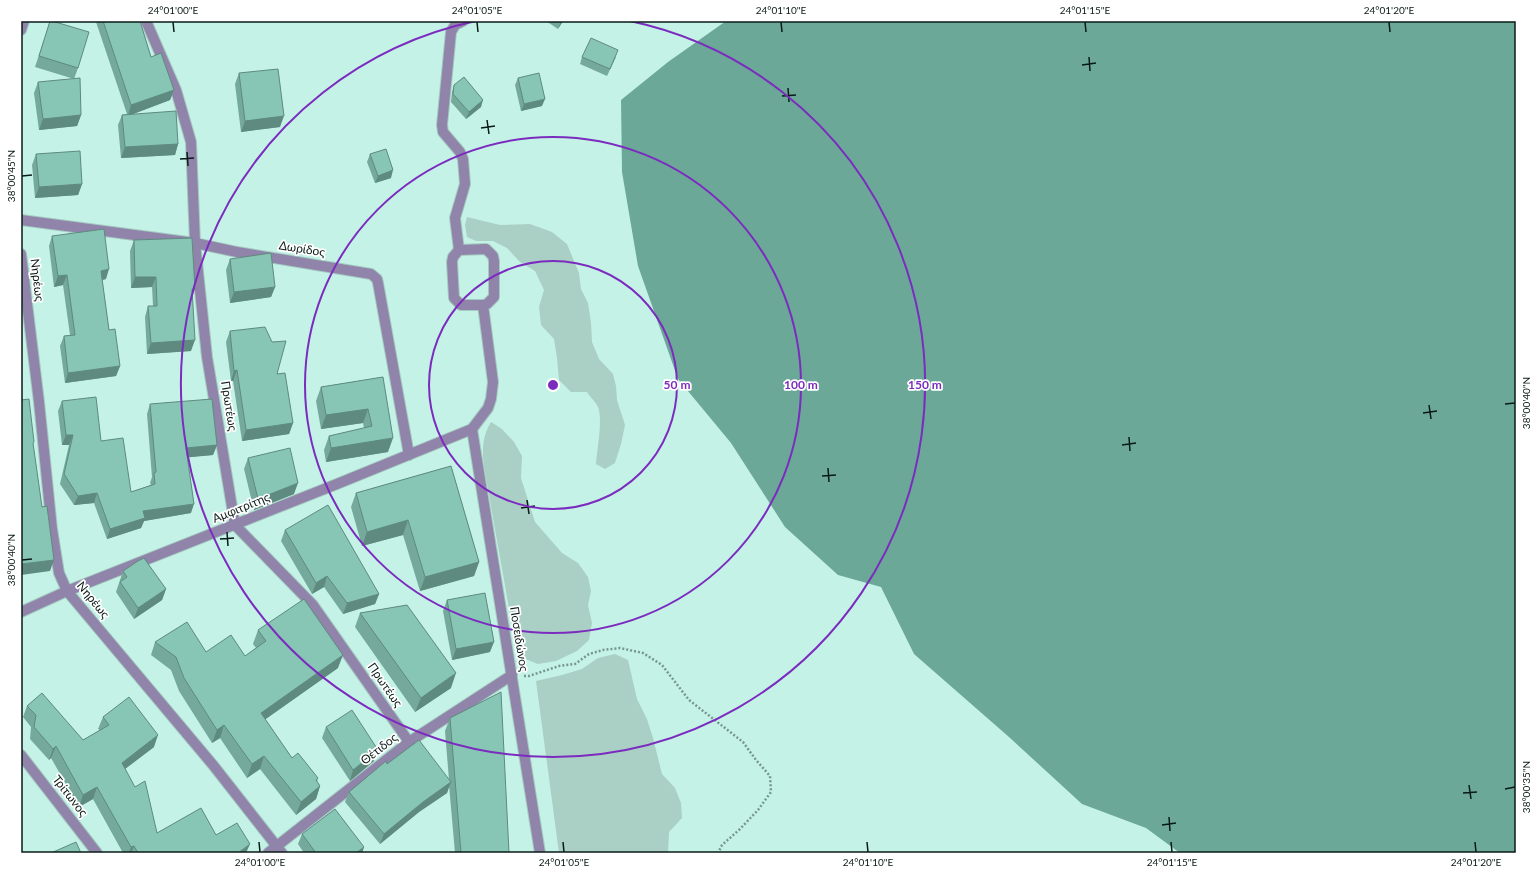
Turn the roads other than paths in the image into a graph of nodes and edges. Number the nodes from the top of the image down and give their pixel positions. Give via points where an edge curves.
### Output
1 (24, 21) edge
2 (146, 21) edge
3 (463, 21) edge
4 (21, 30) edge
5 (21, 220) edge
6 (195, 243) junction
7 (459, 250) junction
8 (21, 254) edge
9 (483, 305) junction
10 (472, 429) junction
11 (409, 454) junction
12 (235, 525) junction
13 (67, 591) junction
14 (21, 612) edge
15 (512, 675) junction
16 (409, 742) junction
17 (21, 755) edge
18 (279, 850) edge
19 (98, 853) edge
20 (268, 853) edge
21 (540, 853) edge

1 - 4 street
2 - 6 street, Πρωτέως via 176,90 190,142
3 - 7 street via 455,25 451,32 442,126 443,132 463,159 465,184 455,218
5 - 6 street, Δωρίδος
6 - 11 street, Δωρίδος via 374,276 378,283
6 - 12 street, Πρωτέως via 207,357
7 - 9 street via 452,262 454,298 461,305
7 - 9 street via 481,249 493,256 494,297
8 - 13 street, Νηρέως via 52,529 59,574
9 - 10 street via 493,382 488,408
10 - 11 street, Αμφιτρίτης
10 - 15 street, Ποσειδώνος
11 - 12 street, Αμφιτρίτης
12 - 13 street, Αμφιτρίτης
12 - 16 street, Πρωτέως via 313,605
13 - 14 street, Αμφιτρίτης
13 - 18 street, Νηρέως via 203,753
15 - 16 street, Θέτιδος
15 - 21 street, Ποσειδώνος
16 - 18 street, Θέτιδος
17 - 19 street, Τρίτωνος
18 - 20 street, Θέτιδος

